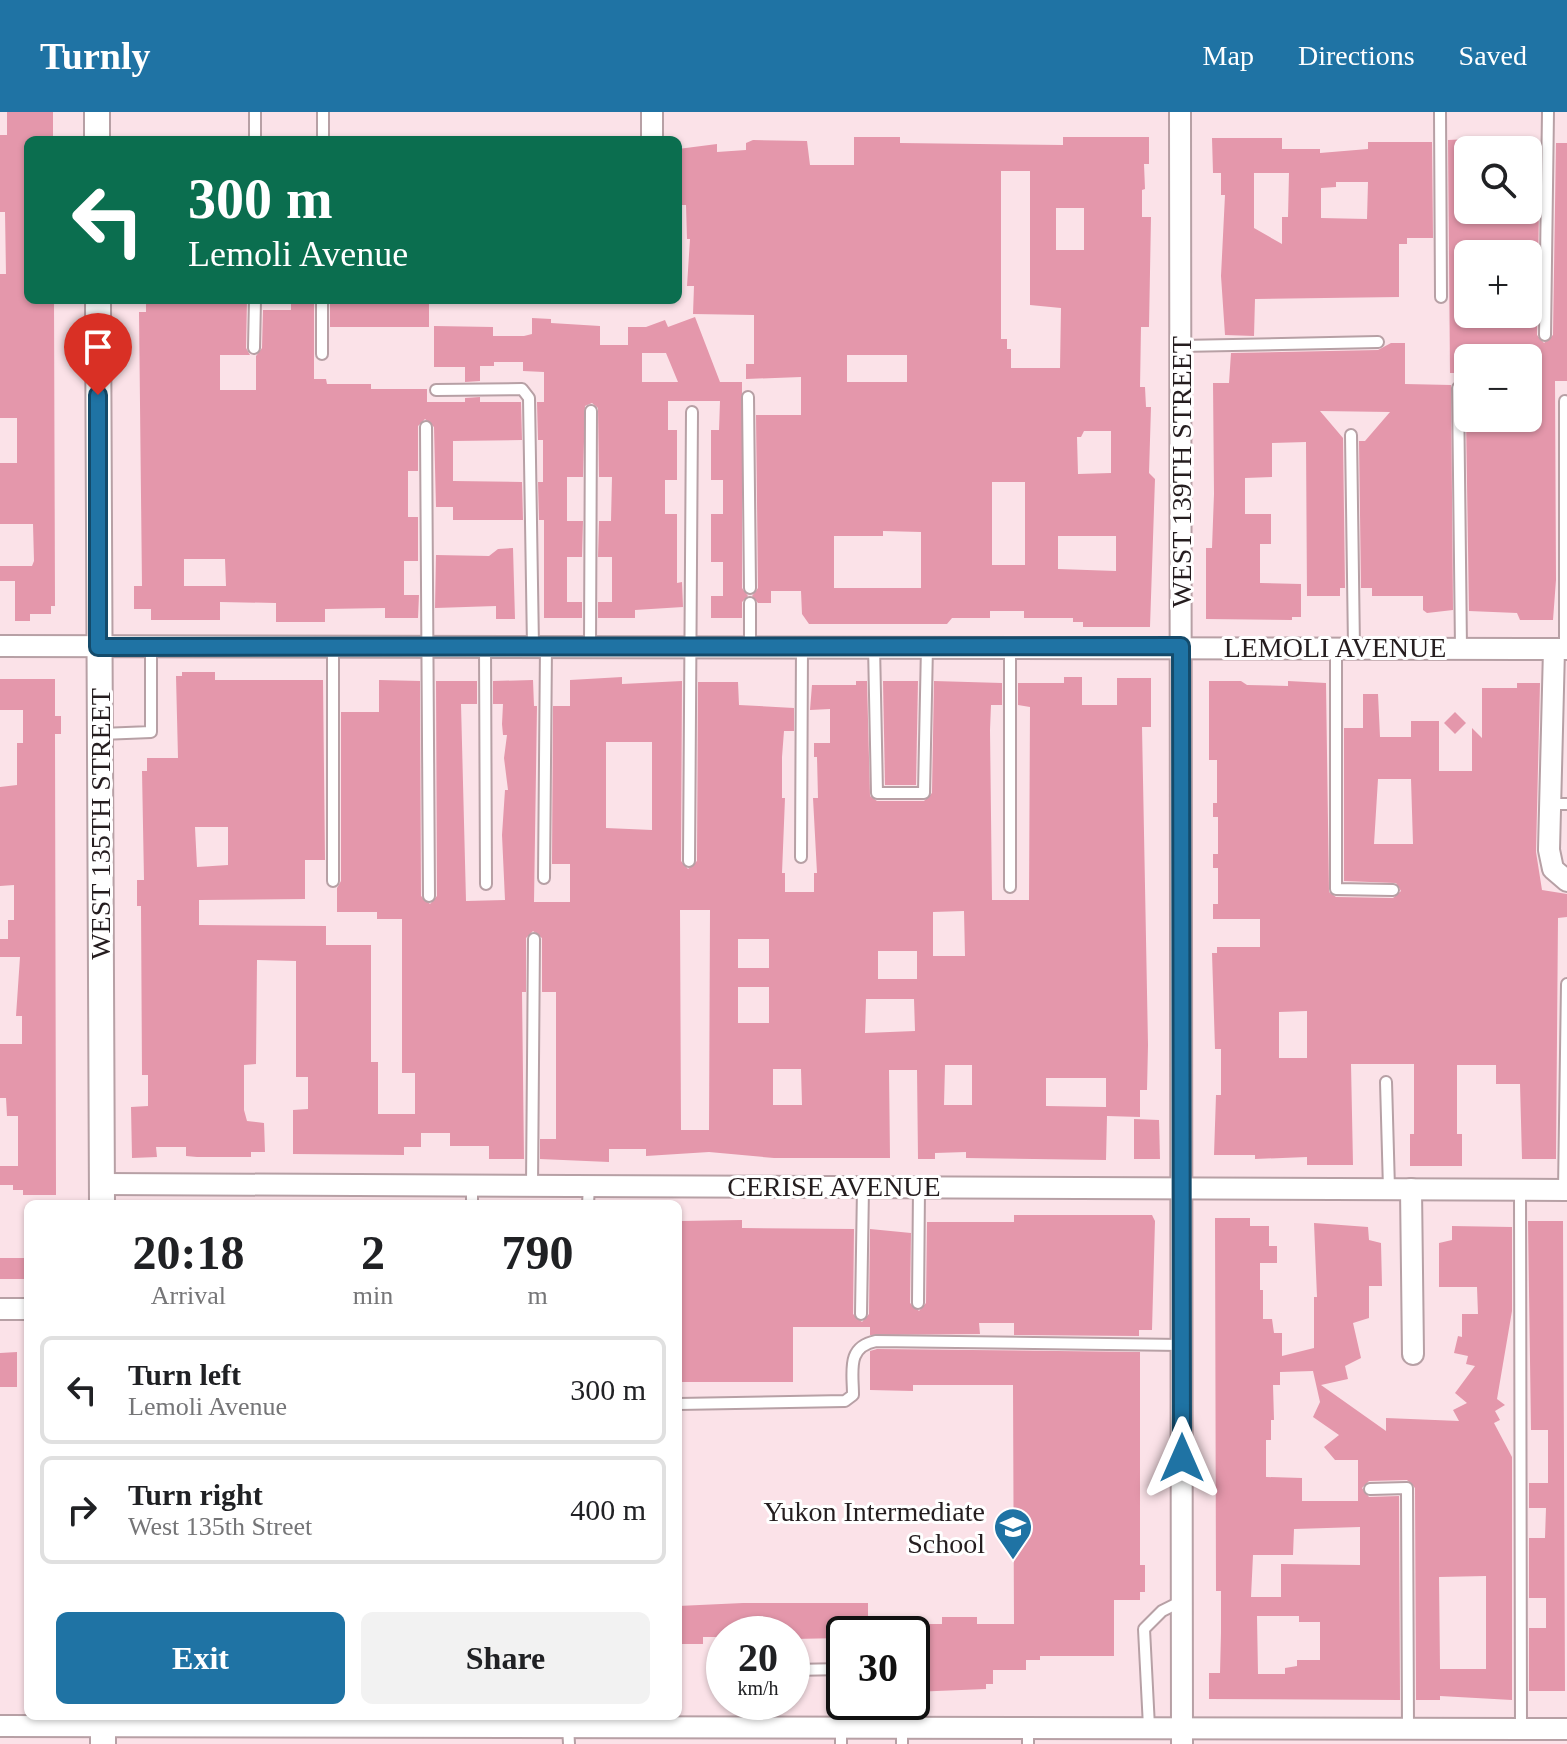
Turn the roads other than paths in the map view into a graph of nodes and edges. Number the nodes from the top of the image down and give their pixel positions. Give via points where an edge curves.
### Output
1 (97, 112) edge
2 (255, 112) edge
3 (323, 112) edge
4 (652, 112) edge
5 (1180, 112) edge
6 (1440, 112) edge
7 (1548, 112) edge
8 (97, 136) edge
9 (255, 136) edge
10 (323, 136) edge
11 (652, 136) edge
12 (1441, 297) dead end
13 (98, 304) edge
14 (255, 304) edge
15 (322, 304) edge
16 (1545, 335) dead end
17 (1378, 342) dead end
18 (1180, 346) junction
19 (254, 348) dead end
20 (322, 354) dead end
21 (436, 390) dead end
22 (748, 397) dead end
23 (1565, 401) dead end
24 (591, 411) dead end
25 (692, 412) dead end
26 (426, 427) dead end
27 (1459, 432) edge
28 (1351, 435) dead end
29 (750, 588) dead end
30 (750, 603) dead end
31 (0, 646) edge
32 (333, 646) junction
33 (485, 646) junction
34 (540, 646) junction
35 (590, 646) junction
36 (692, 646) junction
37 (750, 646) junction
38 (802, 646) junction
39 (874, 646) junction
40 (927, 646) junction
41 (1010, 646) junction
42 (1181, 646) junction
43 (98, 647) junction
44 (151, 647) junction
45 (428, 647) junction
46 (1345, 648) junction
47 (1461, 648) junction
48 (1562, 649) edge
49 (99, 734) junction
50 (1560, 739) edge
51 (1559, 804) edge
52 (801, 857) dead end
53 (689, 861) dead end
54 (544, 878) dead end
55 (333, 881) dead end
56 (1567, 881) edge
57 (486, 884) dead end
58 (1010, 887) dead end
59 (1393, 890) dead end
60 (429, 896) dead end
61 (534, 939) dead end
62 (1567, 984) edge
63 (1386, 1082) dead end
64 (532, 1185) junction
65 (1181, 1187) junction
66 (863, 1188) junction
67 (919, 1188) junction
68 (1389, 1189) junction
69 (1411, 1189) junction
70 (1520, 1190) junction
71 (1566, 1190) edge
72 (102, 1194) edge
73 (472, 1195) edge
74 (588, 1195) edge
75 (918, 1303) dead end
76 (0, 1309) edge
77 (24, 1309) edge
78 (861, 1314) dead end
79 (1181, 1345) junction
80 (1413, 1354) dead end
81 (682, 1404) edge
82 (1370, 1489) dead end
83 (1182, 1601) junction
84 (324, 1721) edge
85 (638, 1721) edge
86 (0, 1726) edge
87 (1149, 1727) junction
88 (558, 1728) edge
89 (1408, 1728) junction
90 (103, 1729) edge
91 (1521, 1729) junction
92 (1567, 1729) edge
93 (897, 1733) edge
94 (841, 1735) edge
95 (1028, 1736) edge
96 (1059, 1736) edge
97 (1182, 1736) edge

1 - 8 street
2 - 9 lane
3 - 10 lane
4 - 11 street
5 - 18 street, WEST 139TH STREET
6 - 12 lane
7 - 16 lane
13 - 43 street, WEST 135TH STREET
14 - 19 lane
15 - 20 lane
17 - 18 lane
18 - 42 street, WEST 139TH STREET
21 - 34 lane via 522,389 529,398
22 - 29 lane
23 - 48 lane
24 - 35 lane
25 - 36 lane
26 - 45 lane
27 - 47 lane
28 - 46 lane
30 - 37 lane
31 - 43 street, LEMOLI AVENUE
32 - 44 street, LEMOLI AVENUE
32 - 45 street, LEMOLI AVENUE
32 - 55 lane
33 - 34 street, LEMOLI AVENUE
33 - 45 street, LEMOLI AVENUE
33 - 57 lane
34 - 35 street, LEMOLI AVENUE
34 - 54 lane
35 - 36 street, LEMOLI AVENUE
36 - 37 street, LEMOLI AVENUE
36 - 53 lane
37 - 38 street, LEMOLI AVENUE
38 - 39 street, LEMOLI AVENUE
38 - 52 lane
39 - 40 street, LEMOLI AVENUE
39 - 40 lane via 877,793 924,793
40 - 41 street, LEMOLI AVENUE
41 - 42 street, LEMOLI AVENUE
41 - 58 lane
42 - 46 street, LEMOLI AVENUE
42 - 65 street, WEST 139TH STREET
43 - 44 street, LEMOLI AVENUE
43 - 49 street, WEST 135TH STREET
44 - 49 lane via 151,732
45 - 60 lane
46 - 47 street, LEMOLI AVENUE
46 - 59 lane via 1336,889
47 - 48 street, LEMOLI AVENUE
48 - 50 street via 1553,674
49 - 72 street, WEST 135TH STREET
50 - 51 street
51 - 56 street via 1549,850 1553,869
61 - 64 lane
62 - 71 lane
63 - 68 lane
64 - 73 street, CERISE AVENUE
64 - 74 street, CERISE AVENUE
65 - 67 street, CERISE AVENUE
65 - 68 street, CERISE AVENUE
65 - 79 street, WEST 139TH STREET
66 - 67 street, CERISE AVENUE
66 - 74 street, CERISE AVENUE
66 - 78 lane
67 - 75 lane
68 - 69 street, CERISE AVENUE
69 - 70 street, CERISE AVENUE
69 - 80 street
70 - 71 street, CERISE AVENUE
70 - 91 lane
72 - 73 street, CERISE AVENUE
76 - 77 street
79 - 81 lane via 876,1341 852,1355 853,1395 845,1401
79 - 83 street, WEST 139TH STREET
82 - 89 lane via 1407,1488
83 - 87 lane via 1144,1629
83 - 97 street, WEST 139TH STREET
84 - 88 street
84 - 90 street
85 - 88 street
85 - 94 street
86 - 90 street
87 - 96 street
87 - 97 street
89 - 91 street
89 - 97 street
91 - 92 street
93 - 94 street
93 - 95 street
95 - 96 street

